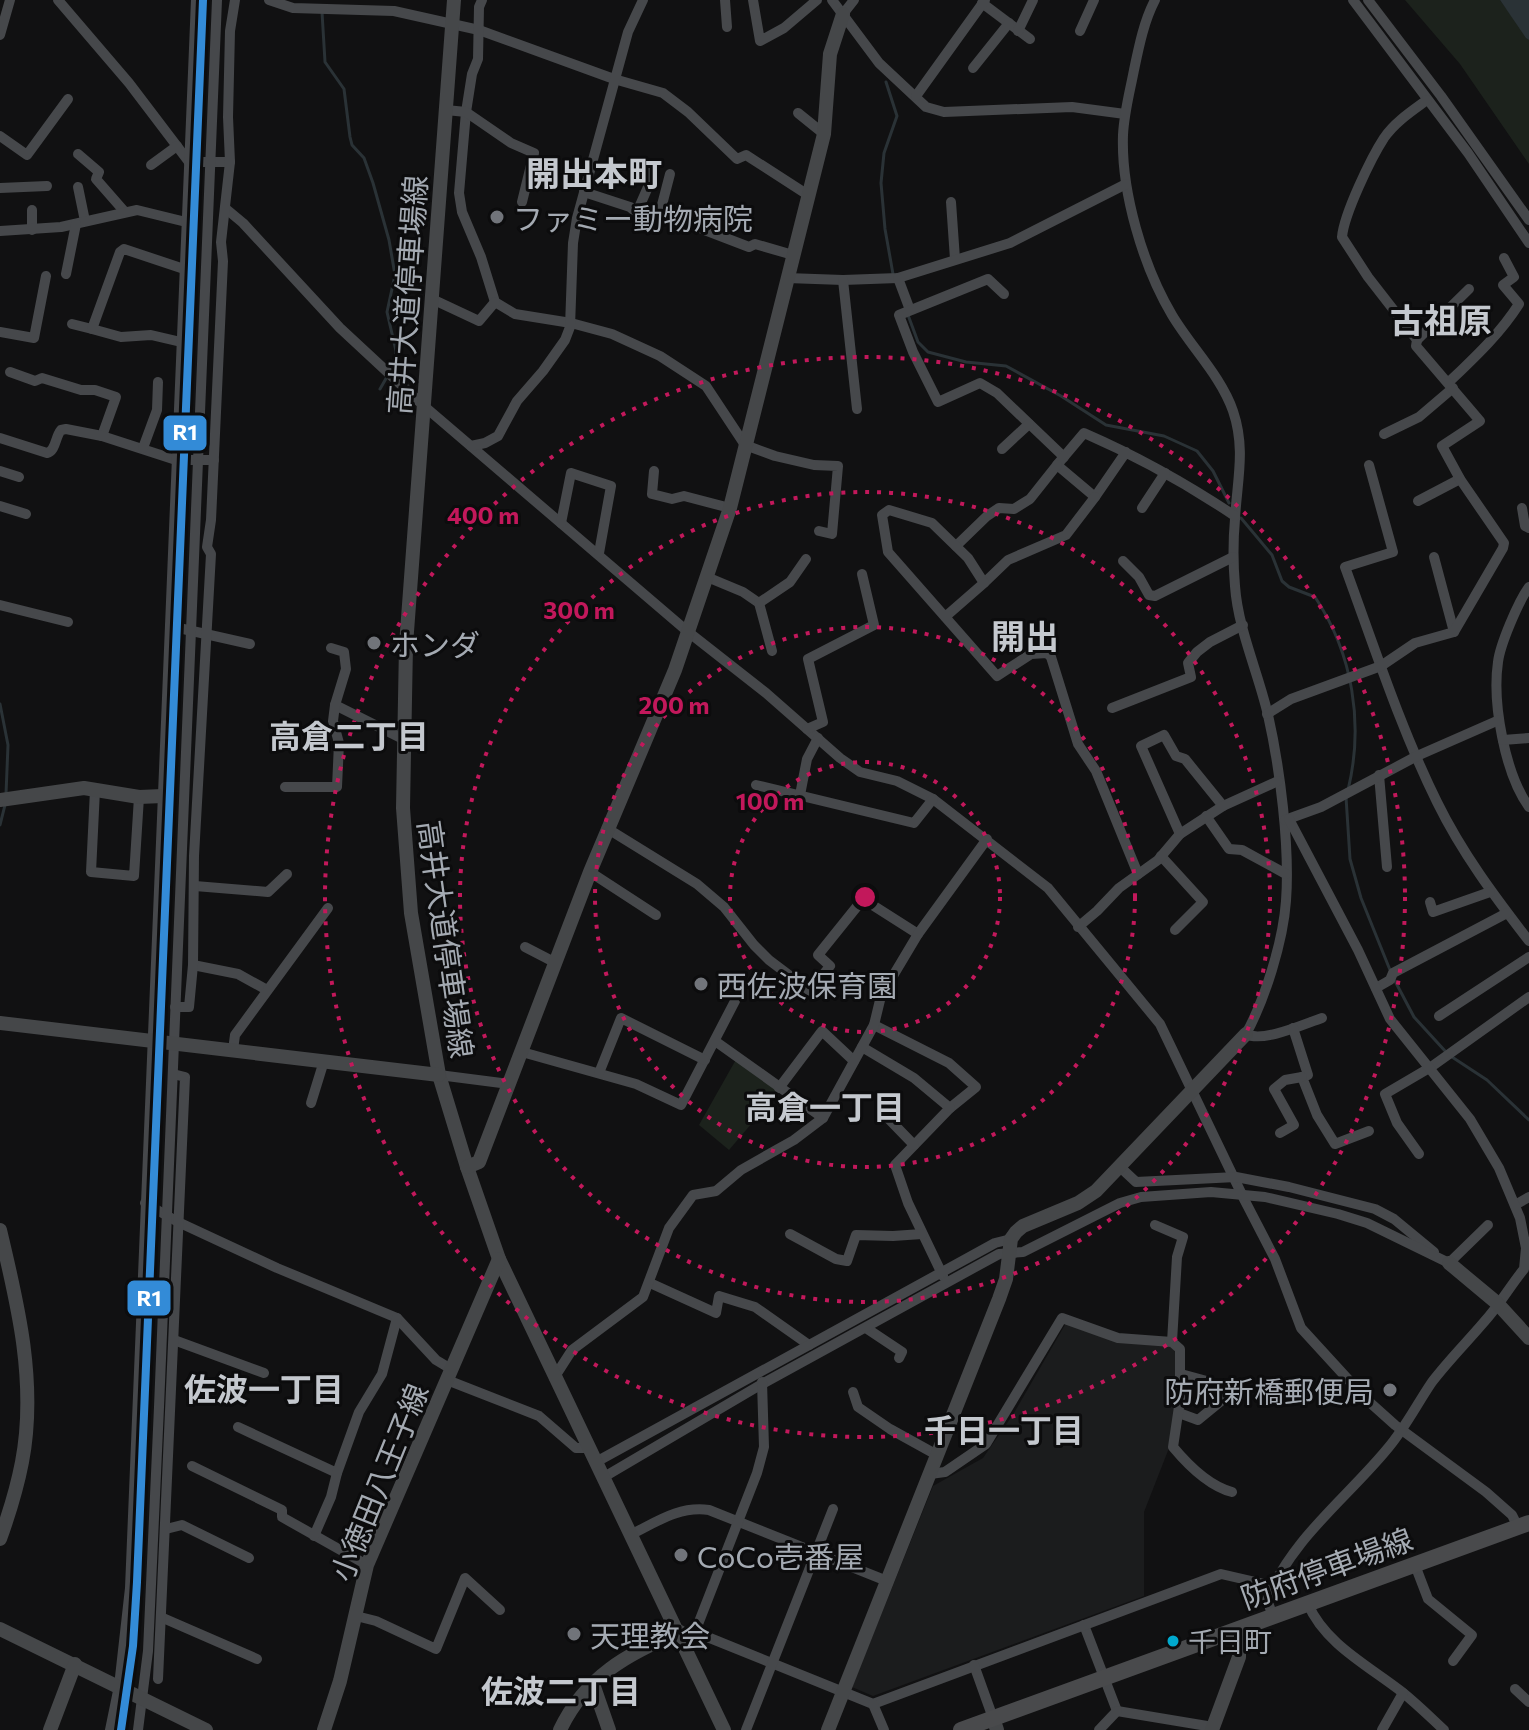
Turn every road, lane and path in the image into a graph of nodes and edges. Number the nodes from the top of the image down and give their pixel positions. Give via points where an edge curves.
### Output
1 (10, 0) edge
2 (196, 0) edge
3 (217, 0) edge
4 (235, 0) edge
5 (269, 0) edge
6 (454, 0) edge
7 (482, 0) edge
8 (643, 0) edge
9 (725, 0) edge
10 (753, 0) edge
11 (817, 0) edge
12 (832, 0) edge
13 (854, 0) edge
14 (1033, 0) edge
15 (1094, 0) edge
16 (1155, 0) edge
17 (1353, 0) edge
18 (1368, 0) edge
19 (61, 1) edge
20 (984, 2) edge
21 (843, 14) junction
22 (1009, 23) junction
23 (452, 24) junction
24 (727, 27) dead end
25 (479, 30) junction
26 (1018, 31) junction
27 (1080, 31) dead end
28 (0, 32) edge
29 (1030, 39) dead end
30 (980, 65) dead end
31 (614, 79) junction
32 (916, 96) junction
33 (68, 99) dead end
34 (1427, 100) junction
35 (446, 110) junction
36 (466, 112) junction
37 (798, 113) dead end
38 (1125, 114) junction
39 (824, 134) junction
40 (0, 136) edge
41 (177, 146) junction
42 (78, 154) dead end
43 (189, 162) junction
44 (210, 162) junction
45 (230, 162) junction
46 (151, 165) dead end
47 (651, 172) dead end
48 (670, 174) dead end
49 (1126, 184) junction
50 (47, 186) dead end
51 (78, 187) dead end
52 (0, 188) edge
53 (584, 192) junction
54 (459, 193) junction
55 (439, 194) junction
56 (808, 195) junction
57 (522, 202) dead end
58 (951, 202) dead end
59 (225, 208) junction
60 (32, 210) dead end
61 (124, 211) junction
62 (637, 212) junction
63 (1529, 220) edge
64 (186, 222) junction
65 (81, 223) junction
66 (702, 229) dead end
67 (32, 230) junction
68 (0, 231) edge
69 (1529, 243) edge
70 (793, 255) junction
71 (1504, 258) dead end
72 (955, 259) junction
73 (184, 269) junction
74 (66, 274) dead end
75 (46, 276) dead end
76 (787, 278) junction
77 (898, 278) junction
78 (843, 280) junction
79 (1469, 289) dead end
80 (1004, 294) dead end
81 (432, 299) junction
82 (495, 302) junction
83 (910, 310) junction
84 (571, 323) junction
85 (72, 324) dead end
86 (92, 329) junction
87 (0, 332) edge
88 (1417, 340) junction
89 (181, 342) junction
90 (10, 372) dead end
91 (158, 382) dead end
92 (1451, 385) junction
93 (424, 406) junction
94 (857, 409) dead end
95 (1029, 424) junction
96 (1384, 434) dead end
97 (102, 436) junction
98 (0, 438) edge
99 (745, 445) junction
100 (471, 446) junction
101 (143, 448) junction
102 (1002, 449) dead end
103 (1126, 452) junction
104 (176, 460) junction
105 (198, 460) junction
106 (214, 460) junction
107 (1061, 461) junction
108 (1369, 465) dead end
109 (0, 471) edge
110 (654, 471) dead end
111 (1165, 473) junction
112 (19, 477) dead end
113 (1460, 479) junction
114 (1095, 497) junction
115 (1418, 501) dead end
116 (0, 506) edge
117 (730, 508) junction
118 (1142, 508) dead end
119 (1522, 508) dead end
120 (26, 514) dead end
121 (1235, 516) junction
122 (561, 523) junction
123 (1529, 528) edge
124 (819, 531) dead end
125 (956, 546) junction
126 (599, 553) junction
127 (1233, 557) junction
128 (1434, 557) dead end
129 (806, 559) dead end
130 (1123, 561) dead end
131 (862, 574) dead end
132 (707, 577) junction
133 (984, 583) junction
134 (1529, 587) edge
135 (759, 603) junction
136 (0, 605) edge
137 (945, 617) junction
138 (68, 622) dead end
139 (1243, 625) junction
140 (170, 626) junction
141 (191, 630) junction
142 (687, 631) junction
143 (1454, 632) junction
144 (205, 636) junction
145 (250, 644) dead end
146 (331, 648) dead end
147 (772, 651) dead end
148 (1381, 666) junction
149 (335, 705) junction
150 (1112, 708) dead end
151 (1267, 714) junction
152 (1499, 720) junction
153 (807, 729) junction
154 (818, 738) junction
155 (1529, 738) edge
156 (403, 739) junction
157 (1503, 740) junction
158 (1417, 756) junction
159 (1379, 775) junction
160 (1278, 781) junction
161 (756, 785) dead end
162 (285, 787) dead end
163 (95, 790) junction
164 (800, 795) junction
165 (163, 796) junction
166 (139, 797) junction
167 (4, 799) edge
168 (933, 799) junction
169 (1223, 806) junction
170 (1529, 807) edge
171 (1206, 816) junction
172 (1286, 820) junction
173 (608, 829) junction
174 (1180, 834) junction
175 (987, 839) junction
176 (1161, 856) junction
177 (1387, 867) dead end
178 (590, 872) junction
179 (287, 874) dead end
180 (1138, 874) junction
181 (1286, 874) junction
182 (195, 886) junction
183 (1490, 892) junction
184 (1430, 902) dead end
185 (328, 908) dead end
186 (1507, 913) junction
187 (656, 915) dead end
188 (1078, 927) junction
189 (1175, 930) dead end
190 (918, 934) junction
191 (1529, 941) edge
192 (525, 947) dead end
193 (1529, 957) edge
194 (556, 963) junction
195 (193, 965) junction
196 (1376, 988) junction
197 (267, 990) junction
198 (1529, 997) edge
199 (735, 1001) dead end
200 (175, 1007) junction
201 (1439, 1016) dead end
202 (1322, 1018) dead end
203 (0, 1023) edge
204 (874, 1025) junction
205 (1293, 1028) junction
206 (1246, 1034) junction
207 (152, 1040) junction
208 (715, 1041) junction
209 (174, 1042) junction
210 (862, 1047) junction
211 (233, 1050) junction
212 (522, 1052) junction
213 (705, 1060) junction
214 (324, 1061) junction
215 (854, 1061) junction
216 (1431, 1067) junction
217 (599, 1073) junction
218 (173, 1074) junction
219 (439, 1075) junction
220 (1302, 1077) junction
221 (509, 1084) junction
222 (779, 1088) junction
223 (1193, 1089) junction
224 (311, 1103) dead end
225 (950, 1108) junction
226 (883, 1113) dead end
227 (823, 1118) junction
228 (1369, 1131) dead end
229 (1280, 1133) dead end
230 (914, 1145) junction
231 (1419, 1154) dead end
232 (467, 1167) junction
233 (1120, 1167) junction
234 (1236, 1177) junction
235 (1243, 1193) junction
236 (1529, 1197) edge
237 (145, 1203) junction
238 (1515, 1205) junction
239 (166, 1215) junction
240 (178, 1222) junction
241 (1155, 1225) dead end
242 (1488, 1225) dead end
243 (0, 1230) edge
244 (790, 1234) dead end
245 (922, 1234) junction
246 (1010, 1247) junction
247 (499, 1259) junction
248 (1449, 1263) junction
249 (1526, 1271) edge
250 (941, 1272) junction
251 (650, 1283) junction
252 (947, 1283) junction
253 (1497, 1303) junction
254 (397, 1318) junction
255 (866, 1328) junction
256 (1529, 1338) edge
257 (174, 1340) junction
258 (1172, 1342) junction
259 (809, 1345) junction
260 (899, 1358) dead end
261 (760, 1372) junction
262 (264, 1373) dead end
263 (1181, 1374) junction
264 (449, 1375) junction
265 (554, 1378) junction
266 (762, 1384) junction
267 (853, 1392) dead end
268 (136, 1406) junction
269 (165, 1407) junction
270 (1179, 1413) junction
271 (238, 1427) dead end
272 (1402, 1429) junction
273 (593, 1455) junction
274 (937, 1455) junction
275 (192, 1466) dead end
276 (337, 1473) junction
277 (930, 1474) junction
278 (604, 1477) junction
279 (1232, 1492) dead end
280 (833, 1509) dead end
281 (738, 1521) junction
282 (1524, 1525) edge
283 (166, 1529) junction
284 (632, 1534) junction
285 (314, 1536) junction
286 (0, 1539) edge
287 (815, 1552) junction
288 (249, 1558) dead end
289 (367, 1565) junction
290 (1415, 1565) junction
291 (887, 1581) junction
292 (1273, 1586) junction
293 (164, 1587) junction
294 (130, 1588) junction
295 (151, 1588) junction
296 (1308, 1604) junction
297 (500, 1610) dead end
298 (356, 1616) junction
299 (1273, 1616) junction
300 (163, 1618) junction
301 (1084, 1625) junction
302 (0, 1629) edge
303 (1239, 1629) junction
304 (687, 1632) junction
305 (148, 1651) junction
306 (161, 1652) junction
307 (257, 1659) dead end
308 (1453, 1661) dead end
309 (773, 1663) junction
310 (75, 1664) junction
311 (974, 1665) junction
312 (1104, 1678) junction
313 (158, 1679) dead end
314 (593, 1684) junction
315 (119, 1686) junction
316 (1515, 1689) dead end
317 (843, 1692) junction
318 (1403, 1693) junction
319 (143, 1698) junction
320 (1529, 1702) edge
321 (873, 1704) junction
322 (1117, 1711) junction
323 (995, 1724) edge
324 (1213, 1729) edge
325 (50, 1730) edge
326 (110, 1730) edge
327 (138, 1730) edge
328 (206, 1730) edge
329 (324, 1730) edge
330 (560, 1730) edge
331 (609, 1730) edge
332 (724, 1730) edge
333 (746, 1730) edge
334 (828, 1730) edge
335 (884, 1730) edge
336 (961, 1730) edge
337 (1099, 1730) edge
338 (1382, 1730) edge
339 (1444, 1730) edge

1 - 28 street
2 - 43 street
3 - 44 street
4 - 45 street via 228,88
5 - 23 street via 293,8 394,11
6 - 23 street, 高井大道停車場線
7 - 25 street
8 - 31 street
9 - 24 street
10 - 11 street via 760,41
12 - 21 street
13 - 21 street
14 - 26 street
15 - 27 street
16 - 38 street via 1139,45
17 - 34 street
18 - 63 street
19 - 41 street
20 - 22 street
20 - 32 street
21 - 32 street via 879,63
21 - 39 street via 830,54
22 - 26 street
22 - 30 street
23 - 25 street
23 - 35 street, 高井大道停車場線
25 - 31 street
25 - 36 street
26 - 29 street
31 - 53 street
31 - 56 street via 663,93 737,159 746,155
32 - 38 street via 926,107 944,112 1072,107
33 - 40 street via 27,155
34 - 69 street
34 - 88 street via 1384,138 1342,237
35 - 36 street
35 - 55 street, 高井大道停車場線
36 - 54 street
36 - 57 street via 534,153
37 - 39 street
38 - 49 street
39 - 56 street
41 - 43 street
41 - 46 street
42 - 61 street via 99,172 96,179
43 - 44 street
43 - 64 street
44 - 45 street
44 - 105 street
45 - 59 street
47 - 62 street
48 - 62 street via 657,224
49 - 72 street via 1010,243
49 - 121 street via 1136,230 1170,312 1233,412 1242,451
50 - 52 street
51 - 65 street
53 - 62 street
53 - 84 street via 573,243
54 - 55 street
54 - 82 street
55 - 81 street, 高井大道停車場線
56 - 70 street
58 - 72 street
59 - 93 street
59 - 106 street
60 - 67 street
61 - 64 street via 148,210
61 - 65 street
64 - 73 street
65 - 67 street
65 - 74 street
66 - 70 street via 749,247 755,244
67 - 68 street
70 - 76 street
71 - 92 street via 1514,277 1503,285 1519,304
72 - 77 street
73 - 86 street via 124,249
73 - 89 street
75 - 87 street via 34,338
76 - 78 street
76 - 99 street
77 - 78 street
77 - 83 street
78 - 94 street
79 - 88 street
80 - 83 street via 988,279
81 - 82 street via 479,321
81 - 93 street, 高井大道停車場線
82 - 84 street via 515,314
83 - 95 street via 899,315 938,402 980,383
84 - 99 street via 612,334 696,378
84 - 100 street via 565,340 517,401 498,436
85 - 86 street
86 - 89 street
88 - 92 street via 1416,346
89 - 104 street
90 - 97 street via 116,397
91 - 101 street via 157,410
92 - 96 street via 1419,417
92 - 113 street via 1480,421 1442,446
93 - 100 street
93 - 156 street, 高井大道停車場線
95 - 102 street
95 - 107 street
97 - 98 street via 61,430 47,453
97 - 101 street
99 - 117 street
99 - 124 street via 814,465 838,466 832,534
100 - 122 street
101 - 104 street
103 - 107 street via 1084,433
103 - 111 street
103 - 114 street
104 - 105 street
104 - 140 street
105 - 106 street
105 - 141 street
106 - 144 street
107 - 114 street
107 - 125 street via 1030,499 1014,509 999,508
108 - 148 street via 1393,552 1345,567
109 - 112 street
110 - 117 street via 652,494
111 - 118 street
111 - 121 street
113 - 115 street
113 - 143 street via 1504,543
114 - 133 street via 1066,535 1008,560
116 - 120 street
117 - 132 street
119 - 123 street
121 - 127 street
122 - 126 street
122 - 126 street via 571,473 611,486
125 - 133 street
125 - 137 street via 932,523 889,510 882,515 888,552
126 - 142 street
127 - 130 street via 1155,596
127 - 139 street
128 - 143 street
129 - 135 street via 790,582
131 - 153 street via 874,625 808,659 823,722
132 - 135 street
132 - 142 street
133 - 137 street
134 - 152 street via 1498,662
135 - 147 street
136 - 138 street
137 - 180 street via 997,676 1031,654 1051,657 1078,744 1096,771
139 - 150 street via 1197,652 1188,663 1191,677
139 - 151 street
140 - 141 street
140 - 165 street
141 - 144 street
141 - 200 street
142 - 153 street
142 - 173 street
143 - 148 street via 1415,643
144 - 145 street
144 - 182 street
146 - 149 street via 344,652 346,669
148 - 151 street via 1291,699
148 - 158 street
149 - 156 street
149 - 162 street via 337,787
151 - 160 street
152 - 157 street
152 - 158 street
153 - 154 street
154 - 164 street via 807,759
154 - 168 street via 860,772 897,781
155 - 157 street
156 - 219 street, 高井大道停車場線 via 411,913
157 - 170 street via 1514,781
158 - 159 street
158 - 183 street via 1438,804
159 - 172 street
159 - 177 street
160 - 169 street
160 - 172 street
161 - 164 street
163 - 166 street
163 - 166 street via 91,872 134,876
163 - 167 street
164 - 168 street via 914,823
165 - 166 street
165 - 207 street
168 - 175 street
169 - 171 street
169 - 174 street via 1185,759 1176,756 1164,735 1141,746
171 - 174 street
171 - 181 street via 1229,849 1242,850
172 - 181 street
172 - 196 street
173 - 178 street
173 - 190 street via 697,884 769,960 810,991 830,966 818,955 863,899
174 - 176 street
175 - 188 street via 1048,888
175 - 190 street
176 - 180 street
176 - 189 street via 1203,902
178 - 187 street
178 - 194 street
179 - 182 street via 268,892
180 - 188 street
181 - 206 street via 1279,940
182 - 195 street
183 - 184 street via 1433,912
183 - 186 street
185 - 197 street
186 - 191 street
186 - 196 street via 1393,973
188 - 223 street via 1151,1011
190 - 204 street via 881,996
192 - 194 street
193 - 201 street
194 - 212 street
195 - 197 street via 238,974
195 - 200 street via 189,1007
196 - 216 street via 1390,1019
197 - 211 street via 235,1035
198 - 216 street
199 - 208 street
200 - 209 street
202 - 205 street
203 - 207 street
204 - 210 street
204 - 225 street via 949,1063 976,1087
205 - 206 street via 1257,1038
205 - 220 street via 1308,1075
206 - 223 street
207 - 209 street
207 - 237 street
208 - 213 street
208 - 222 street
209 - 211 street
209 - 218 street
210 - 215 street
210 - 225 street via 914,1078
211 - 214 street
212 - 217 street
212 - 221 street
213 - 217 street via 681,1105
213 - 217 street via 621,1018
214 - 219 street
214 - 224 street
215 - 222 street via 822,1031
215 - 227 street
216 - 231 street via 1385,1094
216 - 238 street via 1470,1119
218 - 239 street
218 - 240 street via 185,1077
219 - 221 street
219 - 232 street, 高井大道停車場線
220 - 228 street via 1335,1144
220 - 229 street via 1274,1089 1294,1125
221 - 232 street via 479,1162
222 - 227 street
223 - 233 street
223 - 234 street
225 - 230 street
226 - 230 street
227 - 251 street via 716,1191 693,1195 669,1228
230 - 245 street via 895,1165
232 - 247 street, 高井大道停車場線
233 - 234 street via 1136,1182
233 - 246 street via 1087,1197 1023,1226
234 - 235 street
234 - 248 street via 1375,1209
235 - 246 street via 1141,1197 1023,1252
235 - 248 street via 1367,1223
235 - 272 street via 1301,1328 1366,1399
236 - 238 street
237 - 239 street
237 - 268 street
238 - 249 street
239 - 240 street
239 - 269 street
240 - 254 street
240 - 257 street
241 - 258 street via 1183,1237
242 - 248 street
243 - 286 street via 21,1324 27,1401 23,1461
244 - 245 street via 847,1261 856,1235
245 - 250 street
246 - 250 street via 995,1243
246 - 252 street
246 - 274 street via 1006,1279
247 - 264 street, 小徳田八王子線
247 - 265 street, 高井大道停車場線
248 - 253 street
249 - 253 street
250 - 252 street
250 - 259 street
251 - 259 street via 716,1313 719,1296 755,1307
251 - 265 street via 643,1297 572,1350
252 - 255 street
253 - 256 street
253 - 272 street
254 - 264 street
254 - 276 street via 382,1374 359,1412
255 - 260 street via 902,1352
255 - 266 street
257 - 262 street
257 - 269 street
258 - 263 street via 1180,1349
258 - 277 street via 1118,1338 1062,1318 986,1444 945,1472
259 - 261 street
261 - 266 street
261 - 273 street
263 - 270 street
263 - 270 street via 1225,1386 1231,1393 1198,1420
264 - 273 street via 539,1416 576,1448
264 - 289 street, 小徳田八王子線
265 - 273 street, 高井大道停車場線
266 - 278 street
266 - 281 street via 764,1447
267 - 274 street via 858,1407
268 - 269 street
268 - 294 street
269 - 283 street
269 - 295 street
270 - 279 street via 1173,1447 1206,1478
271 - 276 street
272 - 282 street
272 - 292 street via 1321,1519
273 - 278 street, 高井大道停車場線
274 - 277 street
275 - 285 street via 282,1510 282,1517
276 - 285 street
277 - 291 street
278 - 284 street, 高井大道停車場線
280 - 287 street
281 - 284 street via 709,1510 677,1510
281 - 287 street
281 - 304 street
282 - 290 main road, 防府停車場線
283 - 288 street via 182,1525
283 - 293 street
284 - 304 street, 高井大道停車場線
285 - 289 street
287 - 291 street
287 - 309 street
289 - 298 street, 小徳田八王子線
290 - 296 main road, 防府停車場線
290 - 308 street via 1428,1599 1472,1635
291 - 317 street
292 - 299 street via 1267,1600
292 - 301 street via 1221,1574
293 - 295 street
293 - 300 street
294 - 295 street
294 - 315 street
295 - 305 street
296 - 299 main road, 防府停車場線
296 - 318 street via 1345,1651
297 - 298 street via 465,1578 436,1649
298 - 329 street, 小徳田八王子線
299 - 303 main road, 防府停車場線
300 - 306 street
300 - 307 street
301 - 311 street
301 - 312 street
302 - 310 street
303 - 312 main road, 防府停車場線
303 - 324 street via 1239,1657
304 - 309 street
304 - 314 street via 627,1656
304 - 332 street, 高井大道停車場線
305 - 306 street
305 - 319 street
306 - 313 street
309 - 317 street
309 - 333 street
310 - 315 street
310 - 325 street
311 - 321 street
311 - 323 street
312 - 322 street
312 - 323 main road, 防府停車場線
314 - 330 street
314 - 331 street
315 - 319 street
315 - 326 street
316 - 320 street
317 - 321 street
317 - 334 street
318 - 338 street
318 - 339 street
319 - 327 street
319 - 328 street
321 - 335 street
322 - 324 street
322 - 337 street
323 - 336 main road, 防府停車場線

